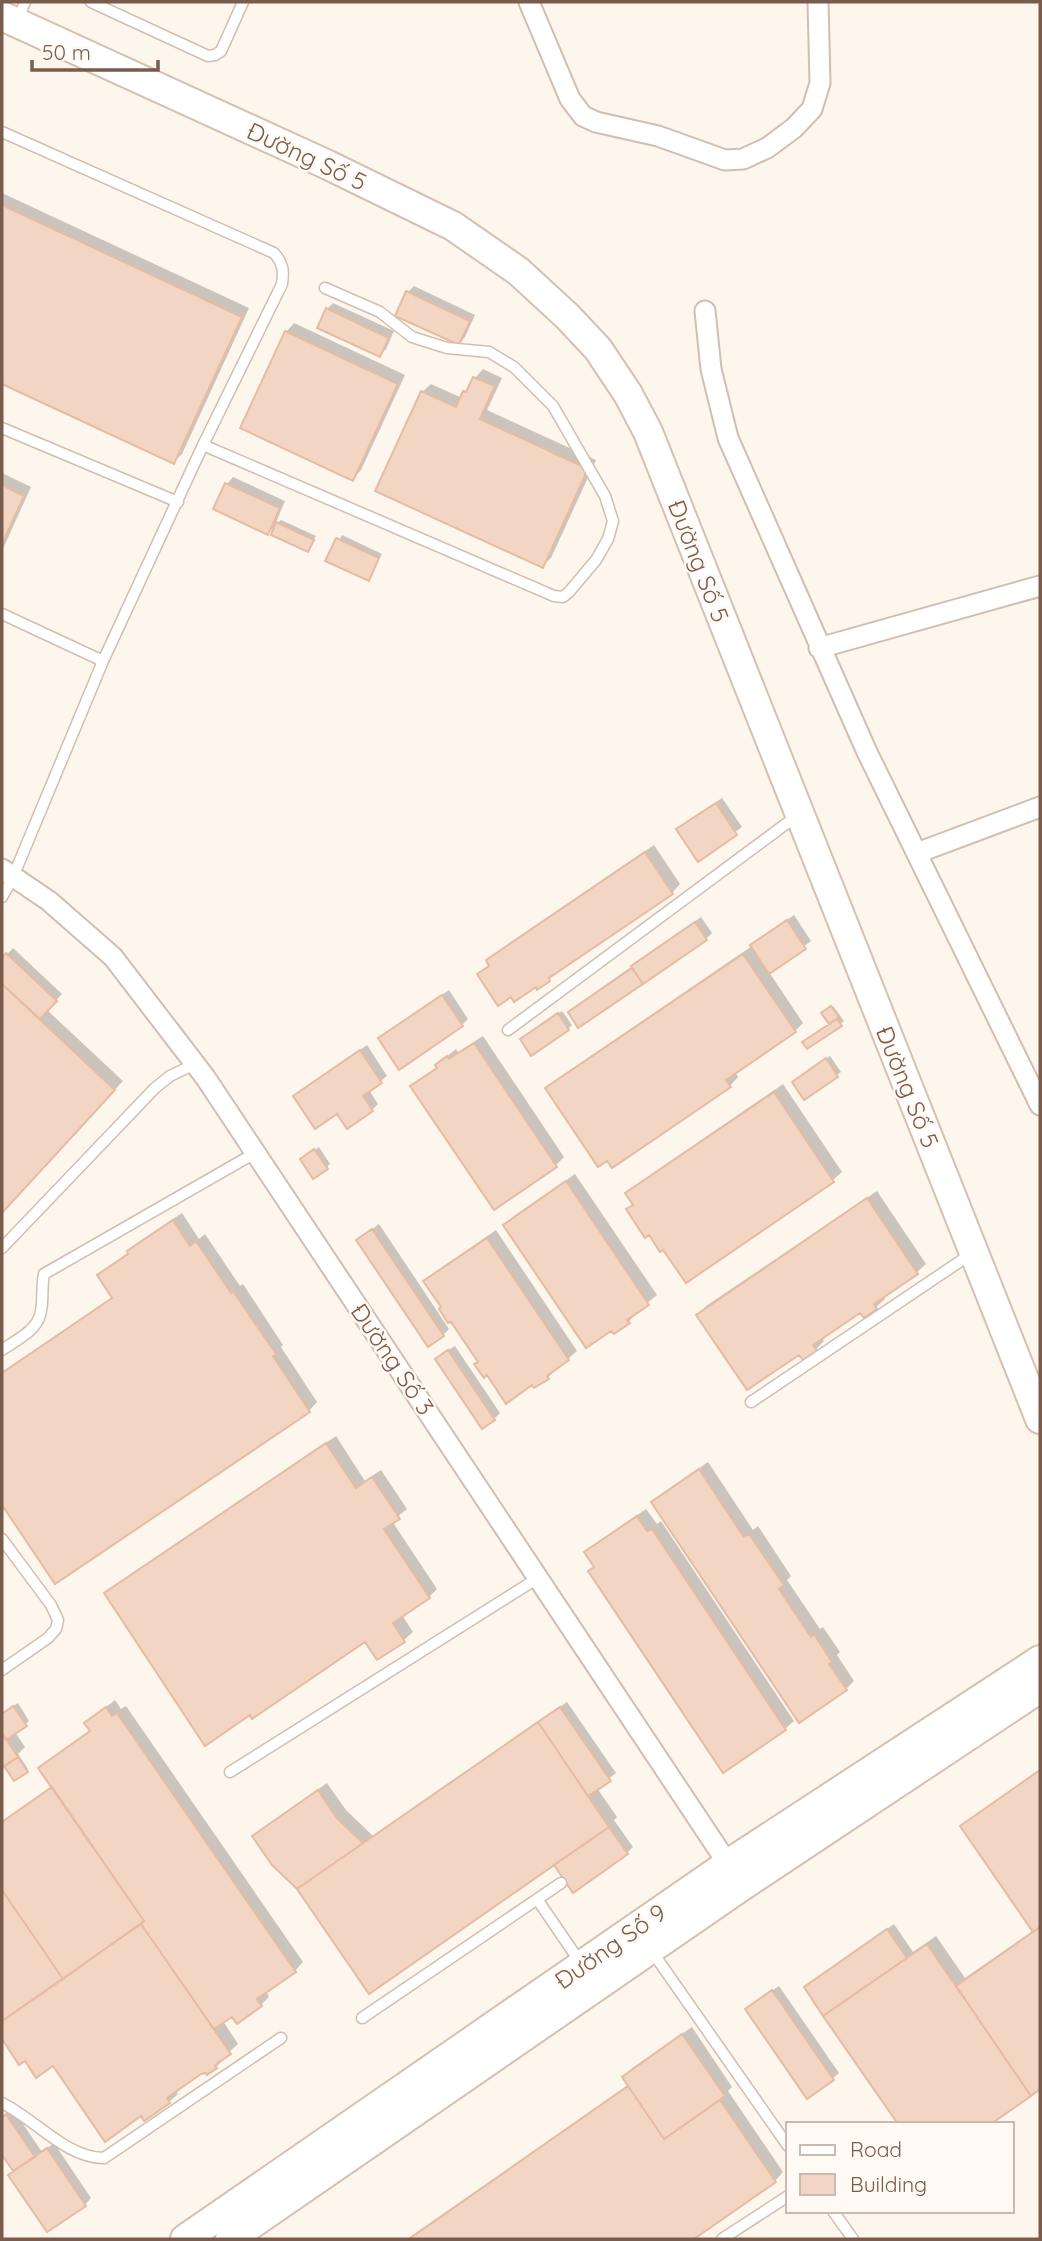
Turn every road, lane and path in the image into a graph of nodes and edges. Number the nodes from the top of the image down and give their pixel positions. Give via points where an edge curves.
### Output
1 (91, 2) edge
2 (243, 2) edge
3 (529, 2) edge
4 (818, 2) edge
5 (14, 13) edge
6 (2, 132) edge
7 (324, 288) dead end
8 (705, 311) dead end
9 (2, 428) edge
10 (203, 445) junction
11 (178, 502) junction
12 (1040, 586) edge
13 (2, 614) edge
14 (819, 648) junction
15 (103, 661) junction
16 (1040, 807) edge
17 (799, 814) junction
18 (917, 853) junction
19 (7, 873) edge
20 (2, 897) edge
21 (508, 1030) dead end
22 (195, 1064) junction
23 (1040, 1105) edge
24 (255, 1153) junction
25 (2, 1248) edge
26 (974, 1252) junction
27 (2, 1350) edge
28 (751, 1402) dead end
29 (1040, 1419) edge
30 (2, 1539) edge
31 (538, 1578) junction
32 (1040, 1660) edge
33 (2, 1670) edge
34 (1040, 1688) edge
35 (230, 1772) dead end
36 (735, 1875) junction
37 (562, 1883) dead end
38 (537, 1899) junction
39 (651, 1949) junction
40 (582, 1966) junction
41 (362, 2018) dead end
42 (281, 2038) dead end
43 (2, 2103) edge
44 (786, 2144) edge
45 (786, 2197) edge
46 (834, 2213) edge
47 (185, 2239) edge
48 (230, 2239) edge
49 (723, 2239) edge
50 (853, 2239) edge

1 - 2 lane via 208,56 220,51
3 - 4 street via 570,99 583,116 725,160 743,159 767,148 811,109 820,83
5 - 17 street, Đường Số 5 via 453,226 518,271 567,316 605,360 648,432
6 - 10 lane via 265,248 281,260 282,284
7 - 10 lane via 380,312 412,337 447,348 489,352 514,367 552,406 605,496 612,521 596,560 569,592 554,596
8 - 14 street via 711,369 728,438
9 - 11 lane
10 - 11 lane
11 - 15 lane
12 - 14 street
13 - 15 lane
14 - 18 street
15 - 19 lane
16 - 18 street
17 - 21 lane
17 - 26 street, Đường Số 5
18 - 23 street
19 - 20 lane
19 - 22 street, Đường Số 3 via 49,901 113,957
22 - 24 street, Đường Số 3
22 - 25 lane via 155,1088
24 - 27 lane via 44,1274 35,1326
24 - 31 street, Đường Số 3
26 - 28 lane
26 - 29 street, Đường Số 5
30 - 33 lane via 58,1620 48,1638
31 - 35 lane
31 - 36 street, Đường Số 3
32 - 36 street, Đường Số 9
34 - 36 street, Đường Số 9
36 - 39 street, Đường Số 9
36 - 40 street, Đường Số 9
37 - 38 lane
38 - 40 lane
38 - 41 lane
39 - 44 lane
39 - 48 street, Đường Số 9
40 - 47 street, Đường Số 9
42 - 43 lane via 104,2158 89,2158
45 - 49 lane
46 - 50 lane

